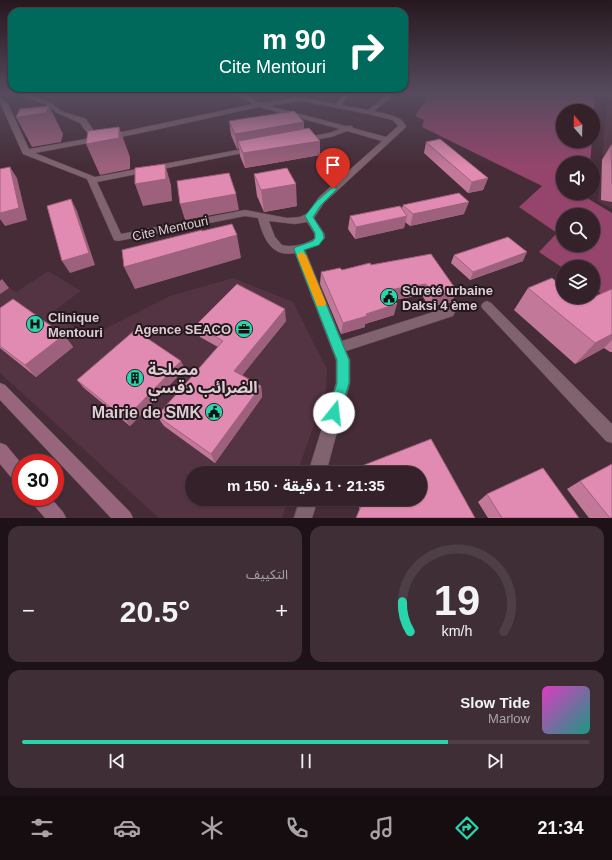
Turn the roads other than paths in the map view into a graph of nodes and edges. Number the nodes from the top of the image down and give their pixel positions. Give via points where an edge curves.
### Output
1 (11, 118) edge
2 (76, 118) edge
3 (196, 118) edge
4 (312, 118) edge
5 (392, 118) edge
6 (349, 128) junction
7 (96, 139) junction
8 (388, 140) junction
9 (292, 142) edge
10 (261, 148) edge
11 (26, 152) junction
12 (92, 180) junction
13 (262, 215) junction
14 (309, 216) junction
15 (299, 249) junction
16 (487, 306) dead end
17 (449, 312) dead end
18 (339, 348) junction
19 (0, 390) edge
20 (612, 435) edge
21 (0, 451) edge
22 (12, 465) edge
23 (318, 466) edge
24 (46, 506) edge
25 (307, 506) edge
26 (57, 518) edge
27 (124, 518) edge
28 (303, 518) edge

1 - 11 street
2 - 7 street via 84,121
3 - 7 street
4 - 6 street
5 - 8 street via 402,124 402,127
6 - 8 street
6 - 9 street via 331,135
7 - 11 street
8 - 14 street via 322,199
10 - 12 street
11 - 12 street via 91,177
12 - 13 street, Cite Mentouri via 118,238 235,214
13 - 14 street, Cite Mentouri via 289,222
13 - 15 street via 273,243 286,249
14 - 15 street via 320,238 316,243
15 - 18 street
16 - 20 street
17 - 18 street
18 - 23 street via 343,360 343,383
19 - 27 main road
21 - 22 main road
24 - 26 main road
25 - 28 street

